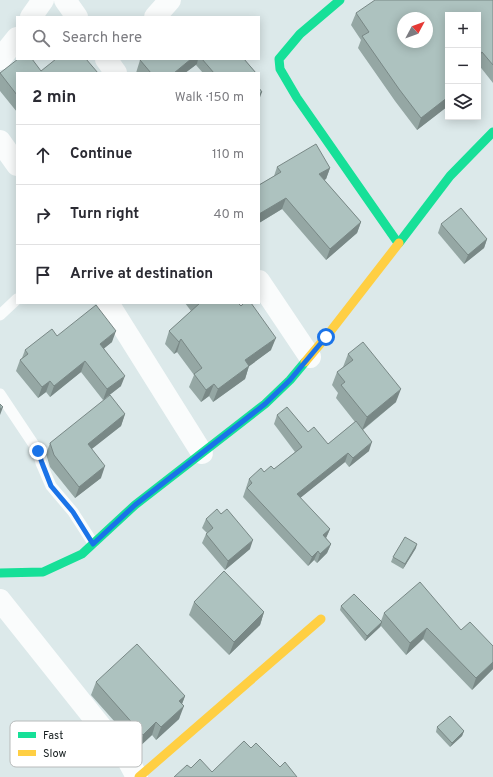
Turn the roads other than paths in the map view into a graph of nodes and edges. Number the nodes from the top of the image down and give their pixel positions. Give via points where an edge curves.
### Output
1 (42, 0) edge
2 (65, 0) edge
3 (170, 0) edge
4 (340, 0) edge
5 (32, 16) edge
6 (76, 16) edge
7 (156, 16) edge
8 (16, 39) edge
9 (0, 59) edge
10 (493, 132) edge
11 (0, 141) edge
12 (16, 165) edge
13 (398, 243) junction
14 (260, 283) edge
15 (16, 300) edge
16 (109, 304) edge
17 (0, 315) edge
18 (310, 357) junction
19 (0, 394) edge
20 (202, 453) junction
21 (93, 544) junction
22 (0, 574) edge
23 (0, 600) edge
24 (321, 619) dead end
25 (96, 721) edge
26 (132, 767) edge
27 (138, 777) edge

1 - 5 street
2 - 6 street
3 - 7 street
4 - 13 street via 300,34 280,59 280,69 297,98
8 - 9 street
10 - 13 street via 450,176
11 - 12 street
13 - 18 street
14 - 18 street
15 - 17 lane
16 - 20 street
18 - 20 street via 265,404
19 - 21 lane via 38,451 51,486 73,512
20 - 21 street via 135,505
21 - 22 street via 82,554 43,572
23 - 25 street
24 - 27 street
26 - 27 street

